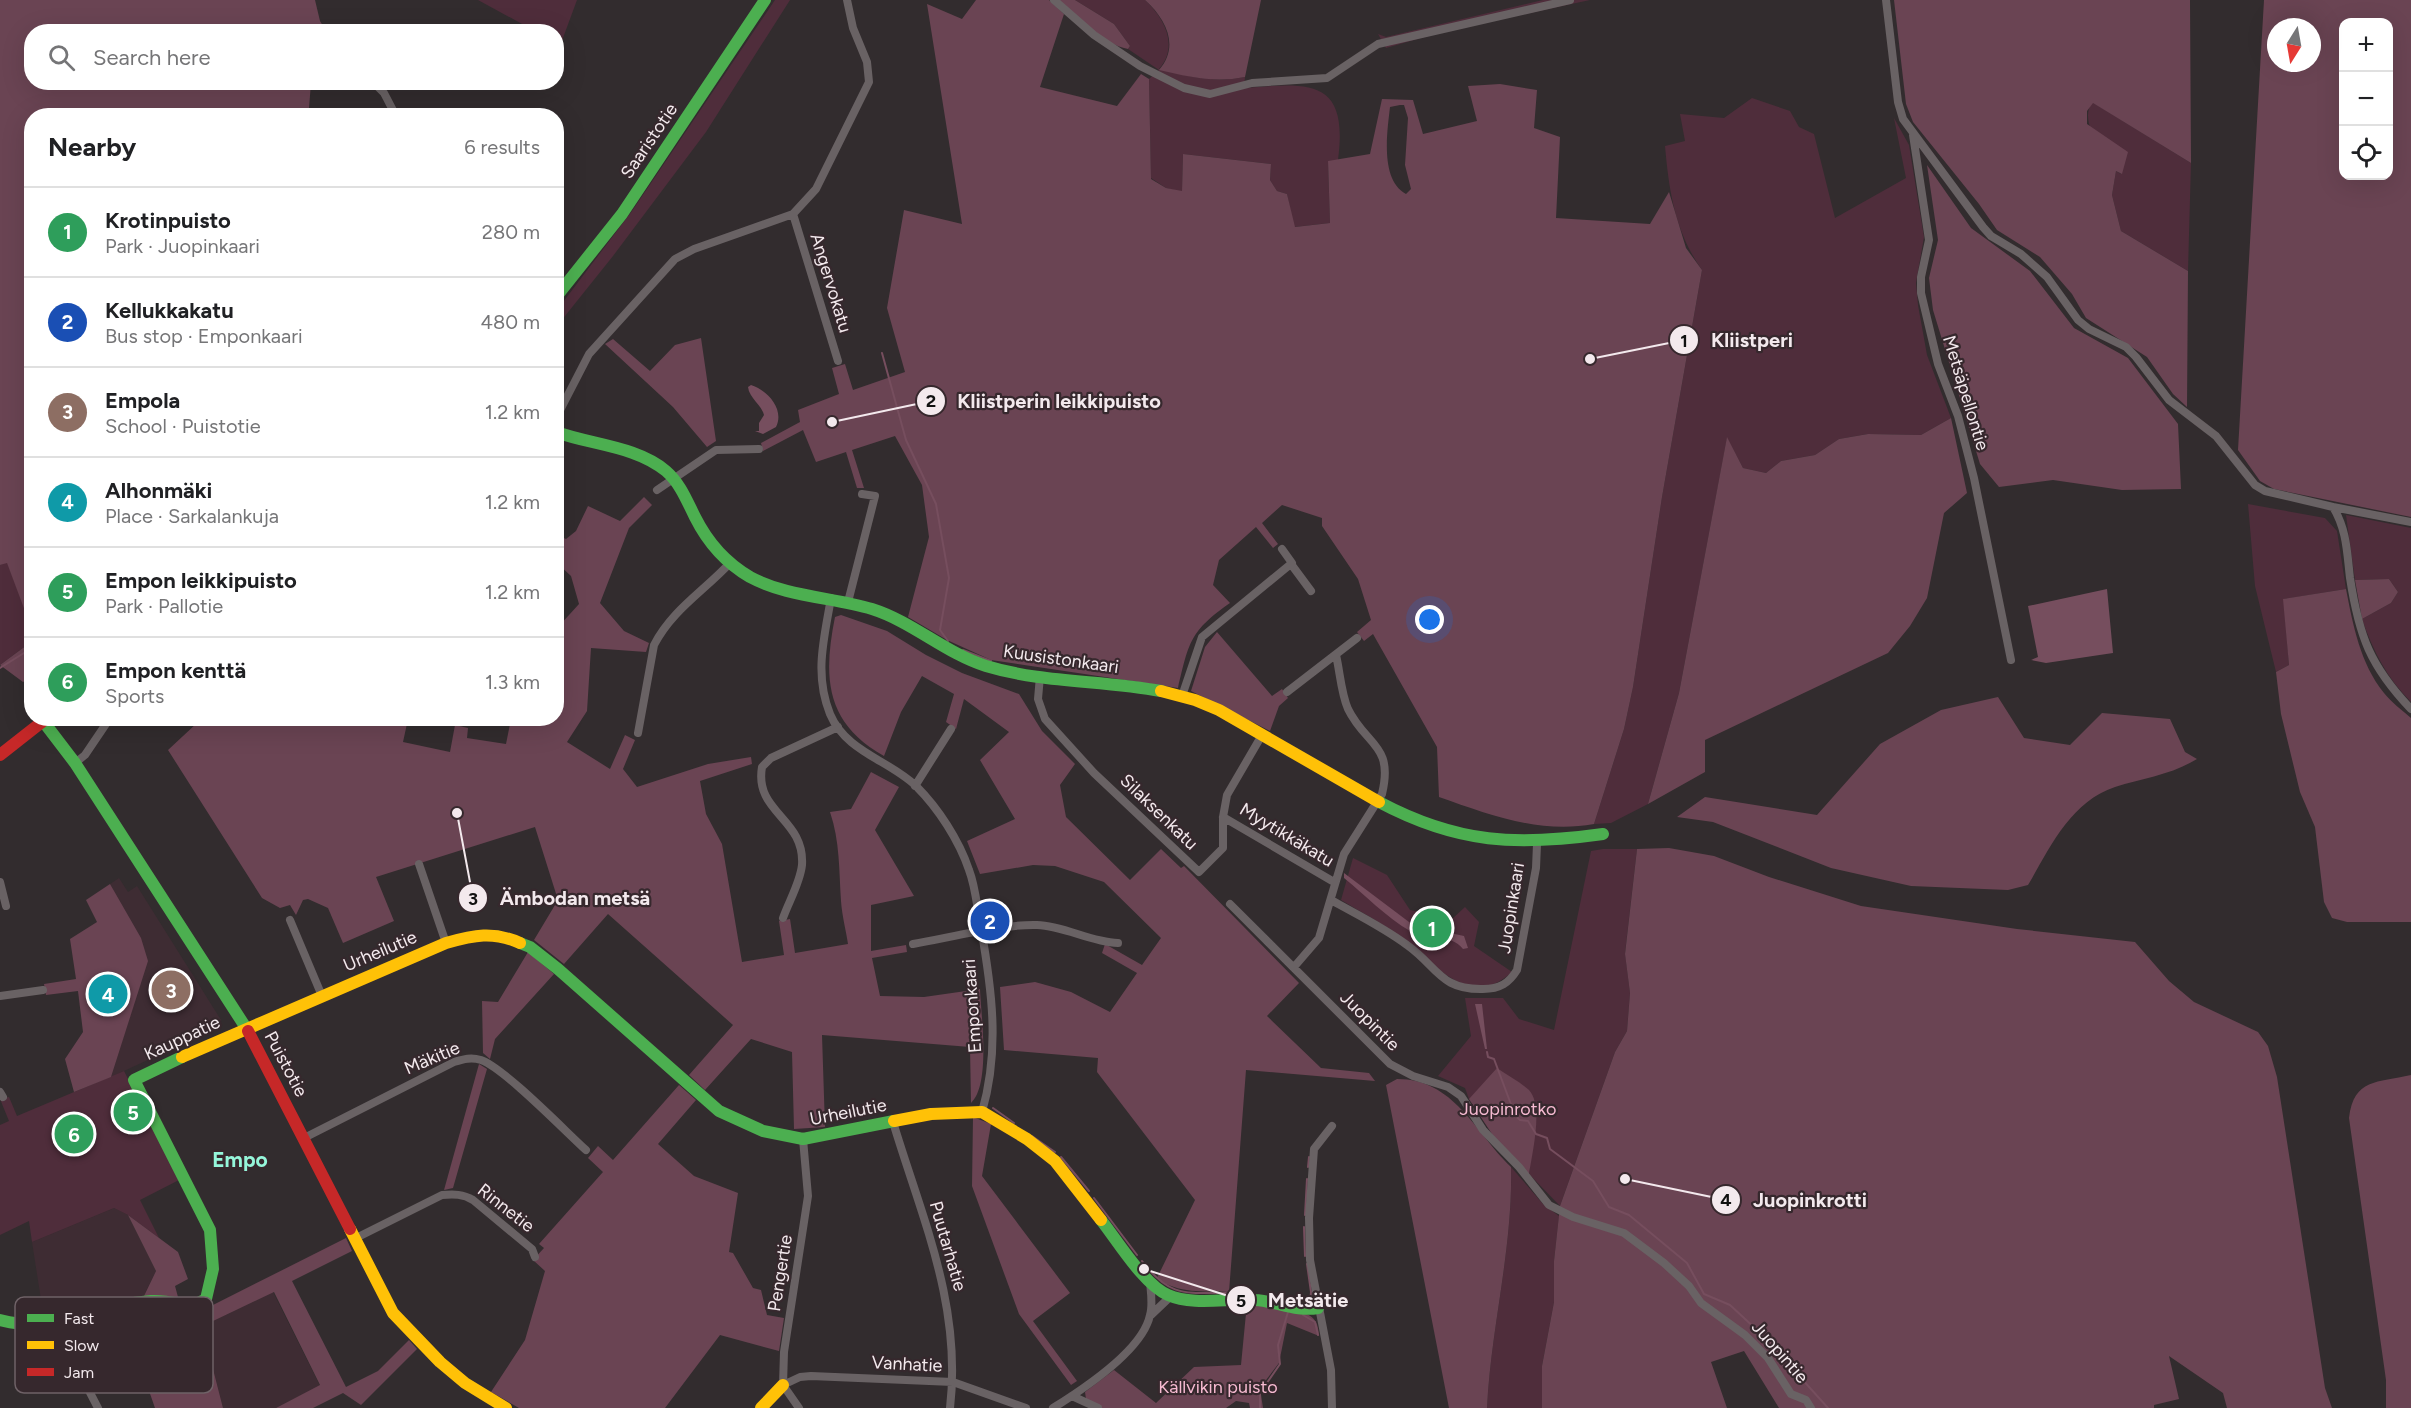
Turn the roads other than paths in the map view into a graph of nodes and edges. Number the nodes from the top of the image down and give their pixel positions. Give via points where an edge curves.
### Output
1 (765, 0) edge
2 (847, 0) edge
3 (1054, 0) edge
4 (1570, 0) edge
5 (1886, 0) edge
6 (381, 90) edge
7 (392, 108) edge
8 (1913, 135) junction
9 (793, 214) junction
10 (564, 287) edge
11 (838, 361) dead end
12 (564, 402) edge
13 (564, 434) edge
14 (759, 450) dead end
15 (673, 478) junction
16 (657, 490) dead end
17 (862, 494) dead end
18 (2333, 507) junction
19 (2411, 522) edge
20 (1282, 549) dead end
21 (730, 563) junction
22 (1291, 564) junction
23 (1311, 591) dead end
24 (831, 598) junction
25 (848, 602) junction
26 (1357, 638) dead end
27 (1336, 655) junction
28 (2011, 660) dead end
29 (1040, 676) junction
30 (1287, 692) dead end
31 (1182, 696) junction
32 (2411, 709) edge
33 (37, 726) edge
34 (49, 726) edge
35 (105, 726) edge
36 (838, 727) junction
37 (951, 729) dead end
38 (638, 732) dead end
39 (1262, 735) junction
40 (0, 755) edge
41 (75, 763) junction
42 (915, 786) junction
43 (1376, 801) junction
44 (1223, 817) junction
45 (1603, 834) dead end
46 (1537, 844) junction
47 (419, 864) dead end
48 (0, 882) edge
49 (1334, 882) junction
50 (1331, 900) junction
51 (1230, 904) dead end
52 (6, 906) dead end
53 (783, 918) dead end
54 (290, 920) dead end
55 (982, 933) junction
56 (446, 943) junction
57 (913, 944) dead end
58 (1118, 944) dead end
59 (1294, 966) junction
60 (43, 990) dead end
61 (0, 996) edge
62 (322, 996) junction
63 (247, 1029) junction
64 (982, 1112) junction
65 (893, 1122) junction
66 (1332, 1126) dead end
67 (304, 1138) junction
68 (803, 1139) junction
69 (586, 1150) dead end
70 (354, 1239) junction
71 (535, 1257) dead end
72 (1150, 1282) junction
73 (1171, 1296) junction
74 (205, 1297) edge
75 (1318, 1308) junction
76 (1150, 1315) junction
77 (0, 1320) edge
78 (15, 1324) edge
79 (953, 1383) junction
80 (783, 1385) junction
81 (91, 1393) edge
82 (1072, 1396) junction
83 (491, 1405) edge
84 (98, 1408) edge
85 (506, 1408) edge
86 (761, 1408) edge
87 (799, 1408) edge
88 (950, 1408) edge
89 (1026, 1408) edge
90 (1053, 1408) edge
91 (1098, 1408) edge
92 (1332, 1408) edge
93 (1811, 1408) edge

1 - 10 street, Saaristotie via 622,214
2 - 9 street via 867,62 869,82 822,181
3 - 4 street via 1094,35 1140,66 1184,88 1209,94 1252,82 1327,78 1378,44
5 - 8 street via 1898,102
6 - 7 street
8 - 18 street via 1983,228 2033,263 2089,329 2126,347 2169,400 2216,436 2254,485
8 - 28 street, Metsäpellontie via 1929,240 1921,292 1938,364 1958,416 1974,478
9 - 11 street, Angervokatu
9 - 12 street via 675,259 589,354
13 - 15 street, Kuusistonkaari via 643,456
14 - 15 street via 716,450
15 - 16 street
15 - 21 street, Kuusistonkaari via 699,526
17 - 25 street via 875,496
18 - 19 street
18 - 32 street via 2346,538 2357,617 2366,649
20 - 22 street
21 - 24 street, Kuusistonkaari via 757,580
21 - 38 street via 676,611 661,632 654,645
22 - 23 street
22 - 31 street via 1202,637
24 - 25 street, Kuusistonkaari
24 - 36 street, Emponkaari via 820,674 826,703
25 - 29 street, Kuusistonkaari via 904,622 949,650 984,665
26 - 27 street
27 - 30 street
27 - 43 street via 1349,711 1384,759 1384,785
29 - 31 street, Kuusistonkaari
29 - 44 street, Silaksenkatu via 1038,699 1045,719 1094,772 1199,872 1223,848
31 - 39 street, Kuusistonkaari via 1206,704
33 - 40 street
34 - 41 street, Puistotie
35 - 41 street
36 - 42 street, Emponkaari via 868,755
36 - 53 street via 771,758 762,767 769,805 792,827 800,843 801,874
37 - 42 street
39 - 43 street, Kuusistonkaari
39 - 44 street, Silaksenkatu via 1227,795
41 - 63 street, Puistotie
42 - 55 street, Emponkaari via 958,845 970,871
43 - 46 street, Kuusistonkaari via 1418,823 1468,838
43 - 49 street via 1348,846
44 - 49 street, Myytikkäkatu
45 - 46 street, Kuusistonkaari
46 - 50 street, Juopinkaari via 1518,970 1501,987 1456,988 1409,946
47 - 56 street
48 - 52 street
49 - 50 street
50 - 59 street via 1319,938
51 - 59 street, Juopintie
54 - 62 street
55 - 57 street
55 - 58 street via 1038,925
55 - 64 street, Emponkaari via 994,1037 991,1075
56 - 62 street, Urheilutie
56 - 68 street, Urheilutie via 476,934 492,934 530,947 719,1111 762,1131
59 - 93 street, Juopintie via 1390,1064 1449,1087 1461,1096 1483,1130 1550,1205 1573,1217 1624,1233 1664,1263 1701,1303 1745,1335 1768,1358 1791,1394 1806,1400
60 - 61 street
62 - 63 street, Urheilutie
63 - 67 street, Puistotie
63 - 74 street, Kauppatie via 134,1080 210,1230 211,1281
64 - 65 street, Urheilutie via 951,1111
64 - 72 street, Urheilutie via 1055,1161
65 - 68 street, Urheilutie
65 - 79 street, Puutarhatie via 947,1297
66 - 75 street via 1314,1149 1312,1172 1309,1241
67 - 69 street, Mäkitie via 454,1062 470,1058 498,1070
67 - 70 street, Puistotie
68 - 80 street, Pengertie via 808,1196 784,1353
70 - 71 street, Rinnetie via 442,1195 458,1195 473,1200 532,1249
70 - 83 street, Puistotie via 404,1328
72 - 73 street, Urheilutie
72 - 76 street
73 - 75 street via 1247,1299 1298,1309
73 - 76 street
75 - 92 street via 1331,1370
76 - 82 street via 1131,1348
77 - 78 street
79 - 80 street, Vanhatie via 811,1376
79 - 88 street, Puutarhatie
79 - 89 street, Vanhatie
80 - 86 street
80 - 87 street
81 - 84 street
82 - 90 street
82 - 91 street
83 - 85 street, Puistotie

